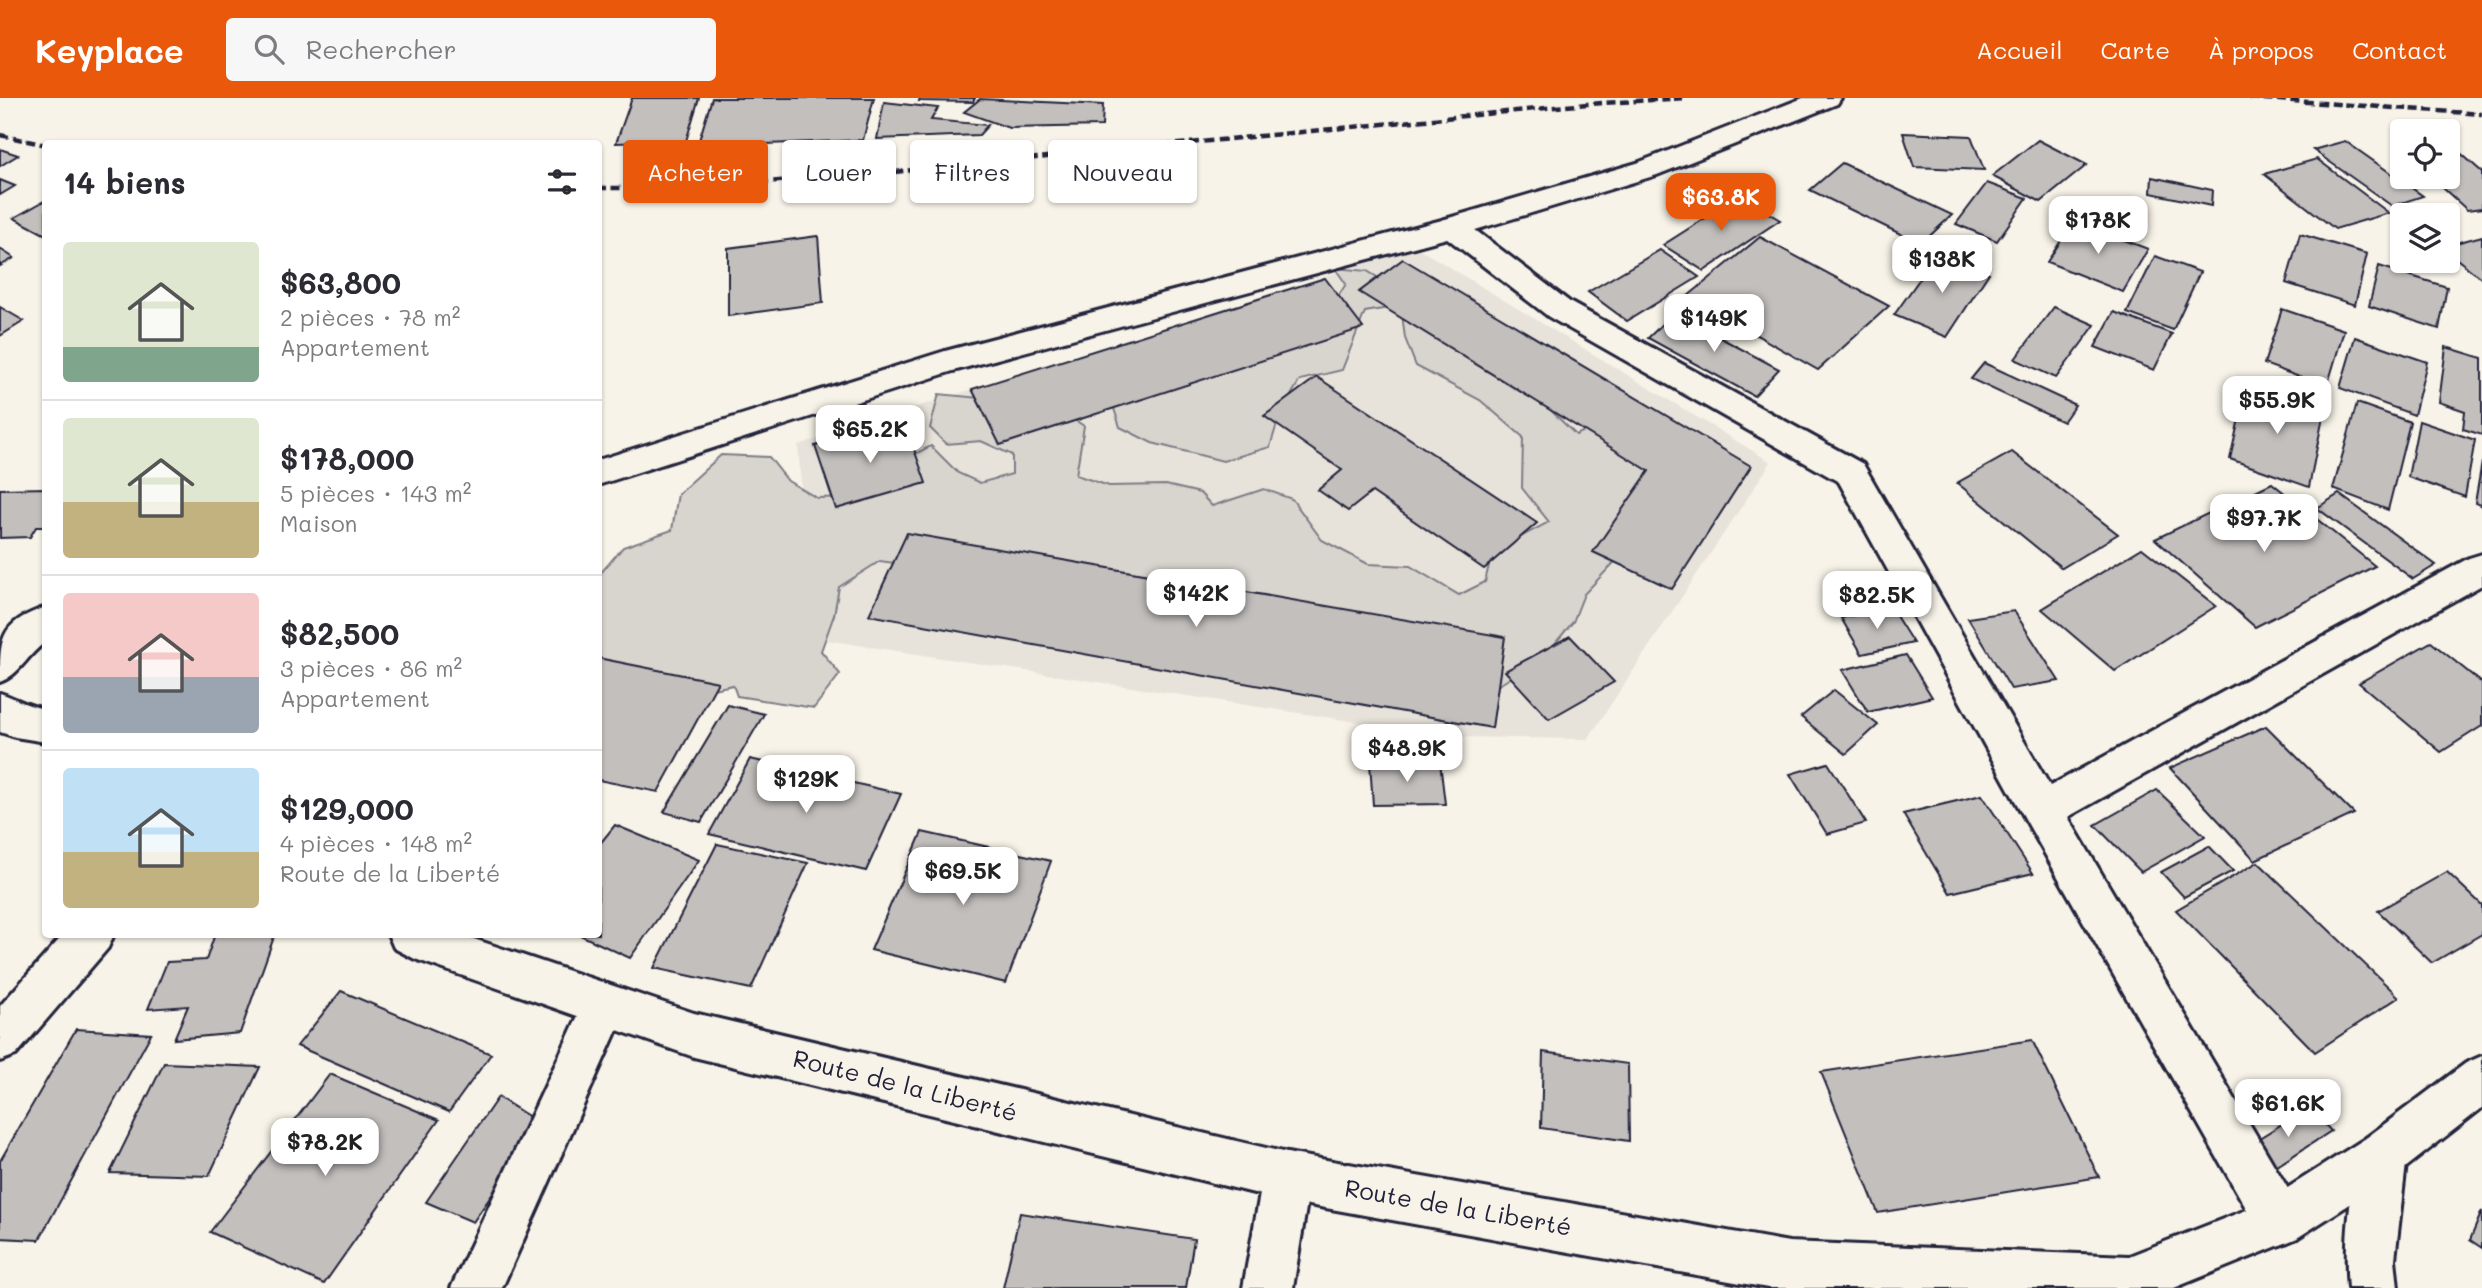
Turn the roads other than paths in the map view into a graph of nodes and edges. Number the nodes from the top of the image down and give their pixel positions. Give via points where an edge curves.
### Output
1 (1827, 98) edge
2 (1452, 227) junction
3 (602, 472) edge
4 (2482, 568) edge
5 (23, 630) edge
6 (0, 666) edge
7 (0, 709) edge
8 (42, 725) edge
9 (2042, 811) junction
10 (89, 938) edge
11 (417, 938) edge
12 (606, 1005) junction
13 (0, 1039) edge
14 (2482, 1079) edge
15 (2383, 1155) junction
16 (1287, 1177) junction
17 (2280, 1221) junction
18 (2141, 1285) edge
19 (476, 1288) edge
20 (1268, 1288) edge
21 (2373, 1288) edge

1 - 2 main road via 1647,169
2 - 3 main road via 945,362
2 - 9 main road via 1560,310 1851,473
4 - 9 main road
5 - 6 main road
7 - 8 main road via 15,721
9 - 17 main road
10 - 13 main road
11 - 12 main road, Route de la Liberté
12 - 16 main road, Route de la Liberté via 694,1035
12 - 19 main road
14 - 15 main road, Route de la Liberté
15 - 17 main road, Route de la Liberté
15 - 21 main road via 2370,1258
16 - 18 main road, Route de la Liberté via 1789,1266
16 - 20 main road
17 - 18 main road, Route de la Liberté

